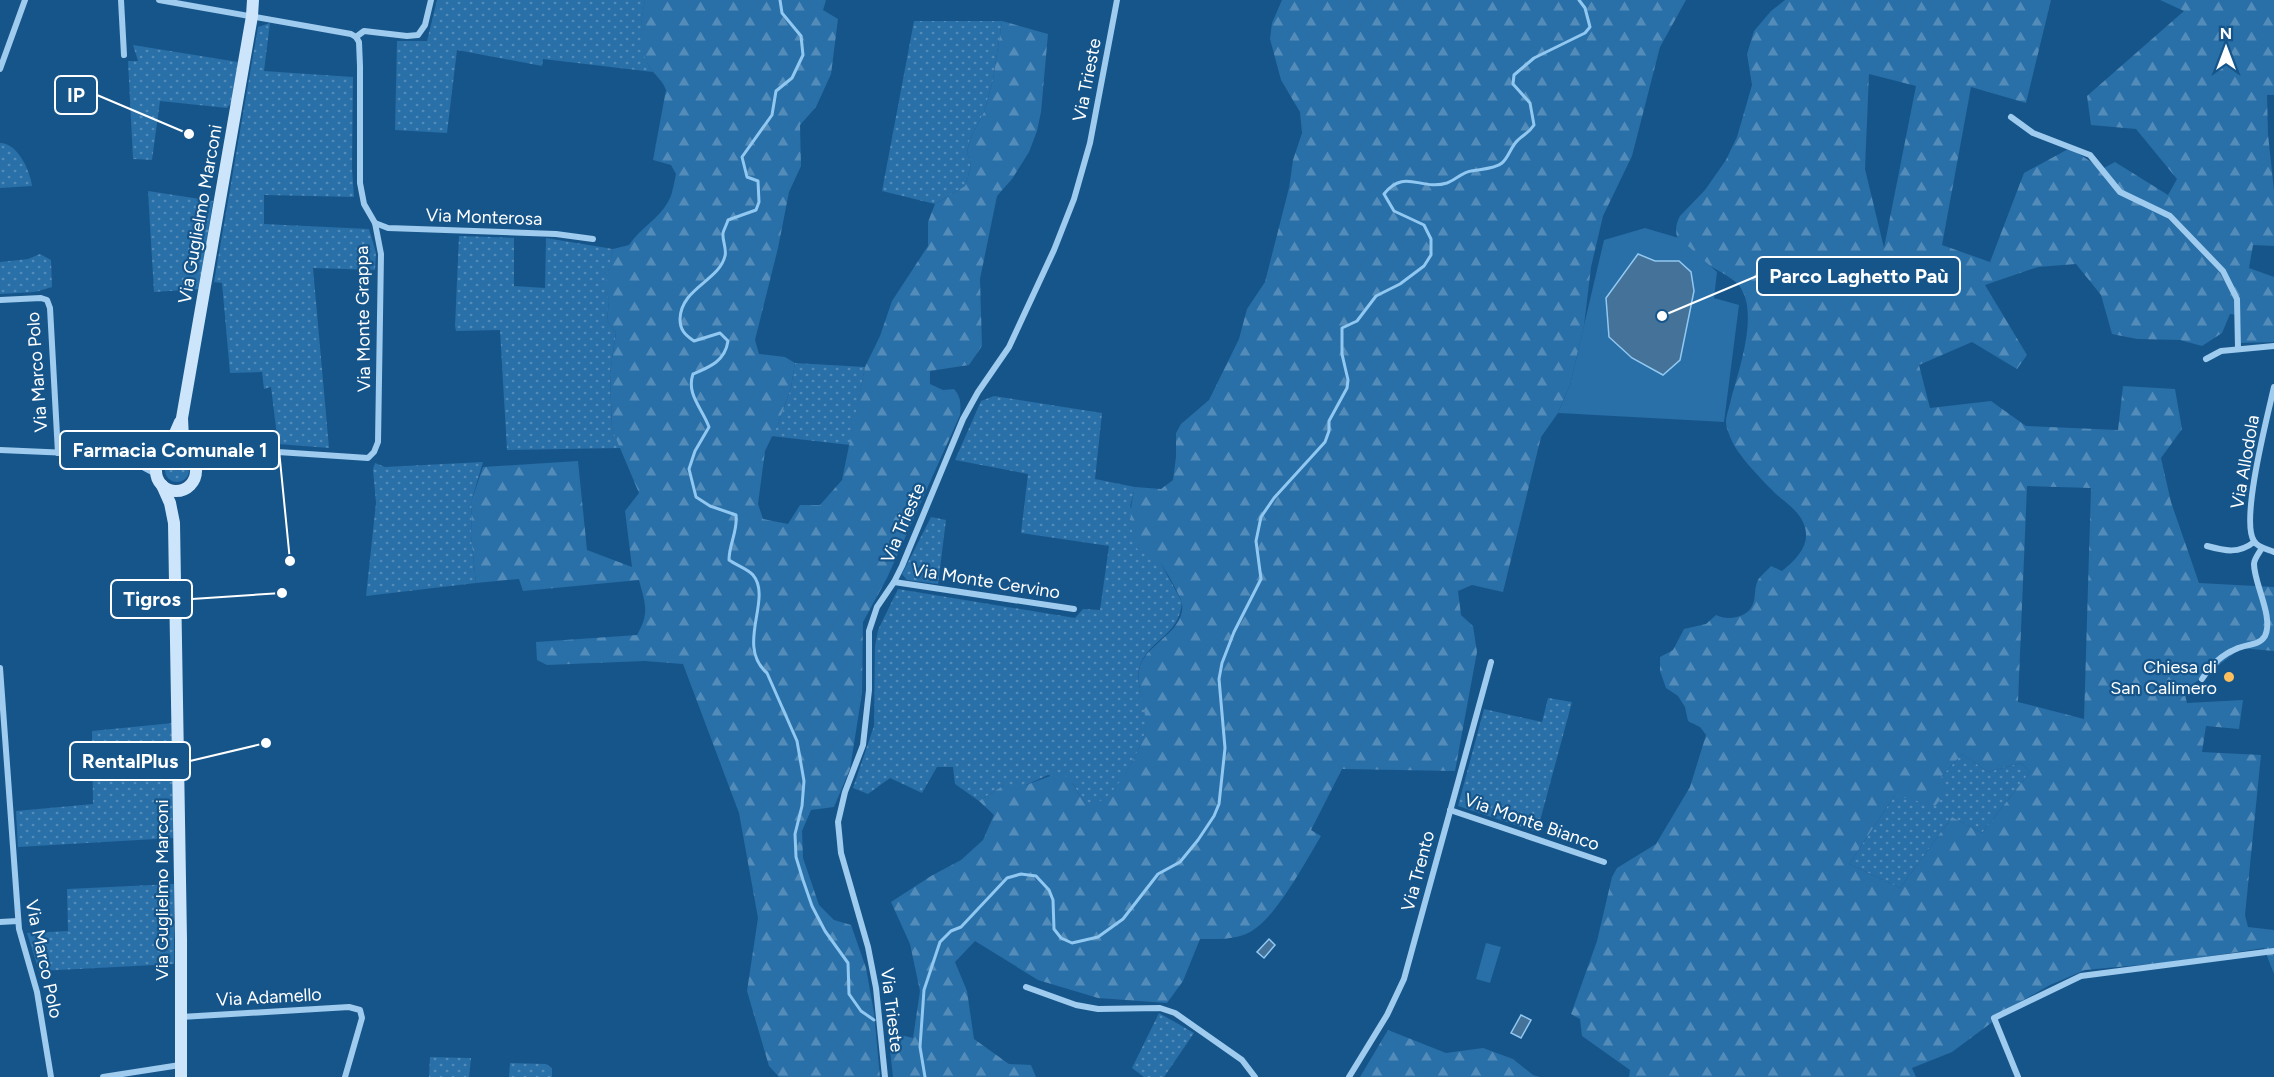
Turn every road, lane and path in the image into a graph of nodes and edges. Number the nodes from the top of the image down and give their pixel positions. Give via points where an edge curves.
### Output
1 (25, 0) edge
2 (121, 0) edge
3 (159, 0) edge
4 (253, 0) edge
5 (431, 0) edge
6 (1117, 0) edge
7 (252, 16) junction
8 (356, 37) junction
9 (124, 55) dead end
10 (0, 69) edge
11 (2011, 117) dead end
12 (375, 223) junction
13 (593, 239) dead end
14 (0, 300) edge
15 (2274, 346) edge
16 (2238, 348) junction
17 (2206, 359) dead end
18 (2274, 387) edge
19 (182, 418) junction
20 (0, 450) edge
21 (57, 453) junction
22 (218, 455) junction
23 (163, 456) junction
24 (189, 456) junction
25 (123, 457) junction
26 (195, 475) junction
27 (159, 479) junction
28 (182, 490) junction
29 (174, 523) junction
30 (2254, 542) junction
31 (2207, 546) dead end
32 (2262, 548) junction
33 (2274, 552) edge
34 (894, 582) junction
35 (1074, 609) dead end
36 (1491, 662) dead end
37 (0, 668) edge
38 (2202, 679) dead end
39 (1450, 810) junction
40 (1604, 862) dead end
41 (18, 921) junction
42 (0, 922) edge
43 (2274, 951) edge
44 (1026, 987) dead end
45 (180, 1017) junction
46 (181, 1071) edge
47 (51, 1077) edge
48 (103, 1077) edge
49 (345, 1077) edge
50 (885, 1077) edge
51 (1255, 1077) edge
52 (1349, 1077) edge
53 (2018, 1077) edge

1 - 10 street
2 - 9 street
3 - 7 street
4 - 7 street, Via Guglielmo Marconi
5 - 8 street via 424,26 417,35 364,31
6 - 34 street, Via Trieste via 1090,143 1074,199 1009,347 963,419
7 - 8 street
7 - 19 street, Via Guglielmo Marconi
8 - 12 street, Via Monte Grappa via 360,66 360,183 364,204
11 - 16 street via 2033,133 2090,154 2120,192 2170,216 2223,271 2237,299
12 - 13 street, Via Monterosa via 397,229 556,234
12 - 22 street, Via Monte Grappa via 381,254 378,442 374,452 368,458 278,452
14 - 21 street, Via Marco Polo via 41,298 47,300 50,308
15 - 16 street
16 - 17 street
18 - 30 street, Via Allodola via 2251,496 2250,532
19 - 23 street, Via Guglielmo Marconi
19 - 24 street, Via Guglielmo Marconi
20 - 21 street
21 - 25 street
22 - 24 street
22 - 26 street
23 - 24 street via 177,451
23 - 25 street
23 - 27 street via 156,468
24 - 26 street
25 - 27 street
26 - 28 street
27 - 28 street via 168,489
27 - 29 street, Via Guglielmo Marconi
28 - 29 street, Via Guglielmo Marconi
29 - 45 street, Via Guglielmo Marconi
30 - 31 street via 2238,551
30 - 32 street
32 - 33 street
32 - 38 street via 2254,562 2268,622 2266,635 2258,643 2219,659
34 - 35 street, Via Monte Cervino
34 - 50 street, Via Trieste via 877,607 869,631 863,745 838,822 841,854 876,988
36 - 39 street, Via Trento
37 - 41 street, Via Marco Polo
39 - 40 street, Via Monte Bianco
39 - 52 street, Via Trento via 1404,979
41 - 42 street
41 - 47 street, Via Marco Polo via 37,992
43 - 53 street via 2081,976 1994,1017
44 - 51 street via 1098,1009 1160,1008 1175,1013 1242,1060
45 - 46 street, Via Guglielmo Marconi
45 - 49 street, Via Adamello via 349,1007 360,1010 362,1018
46 - 48 street

